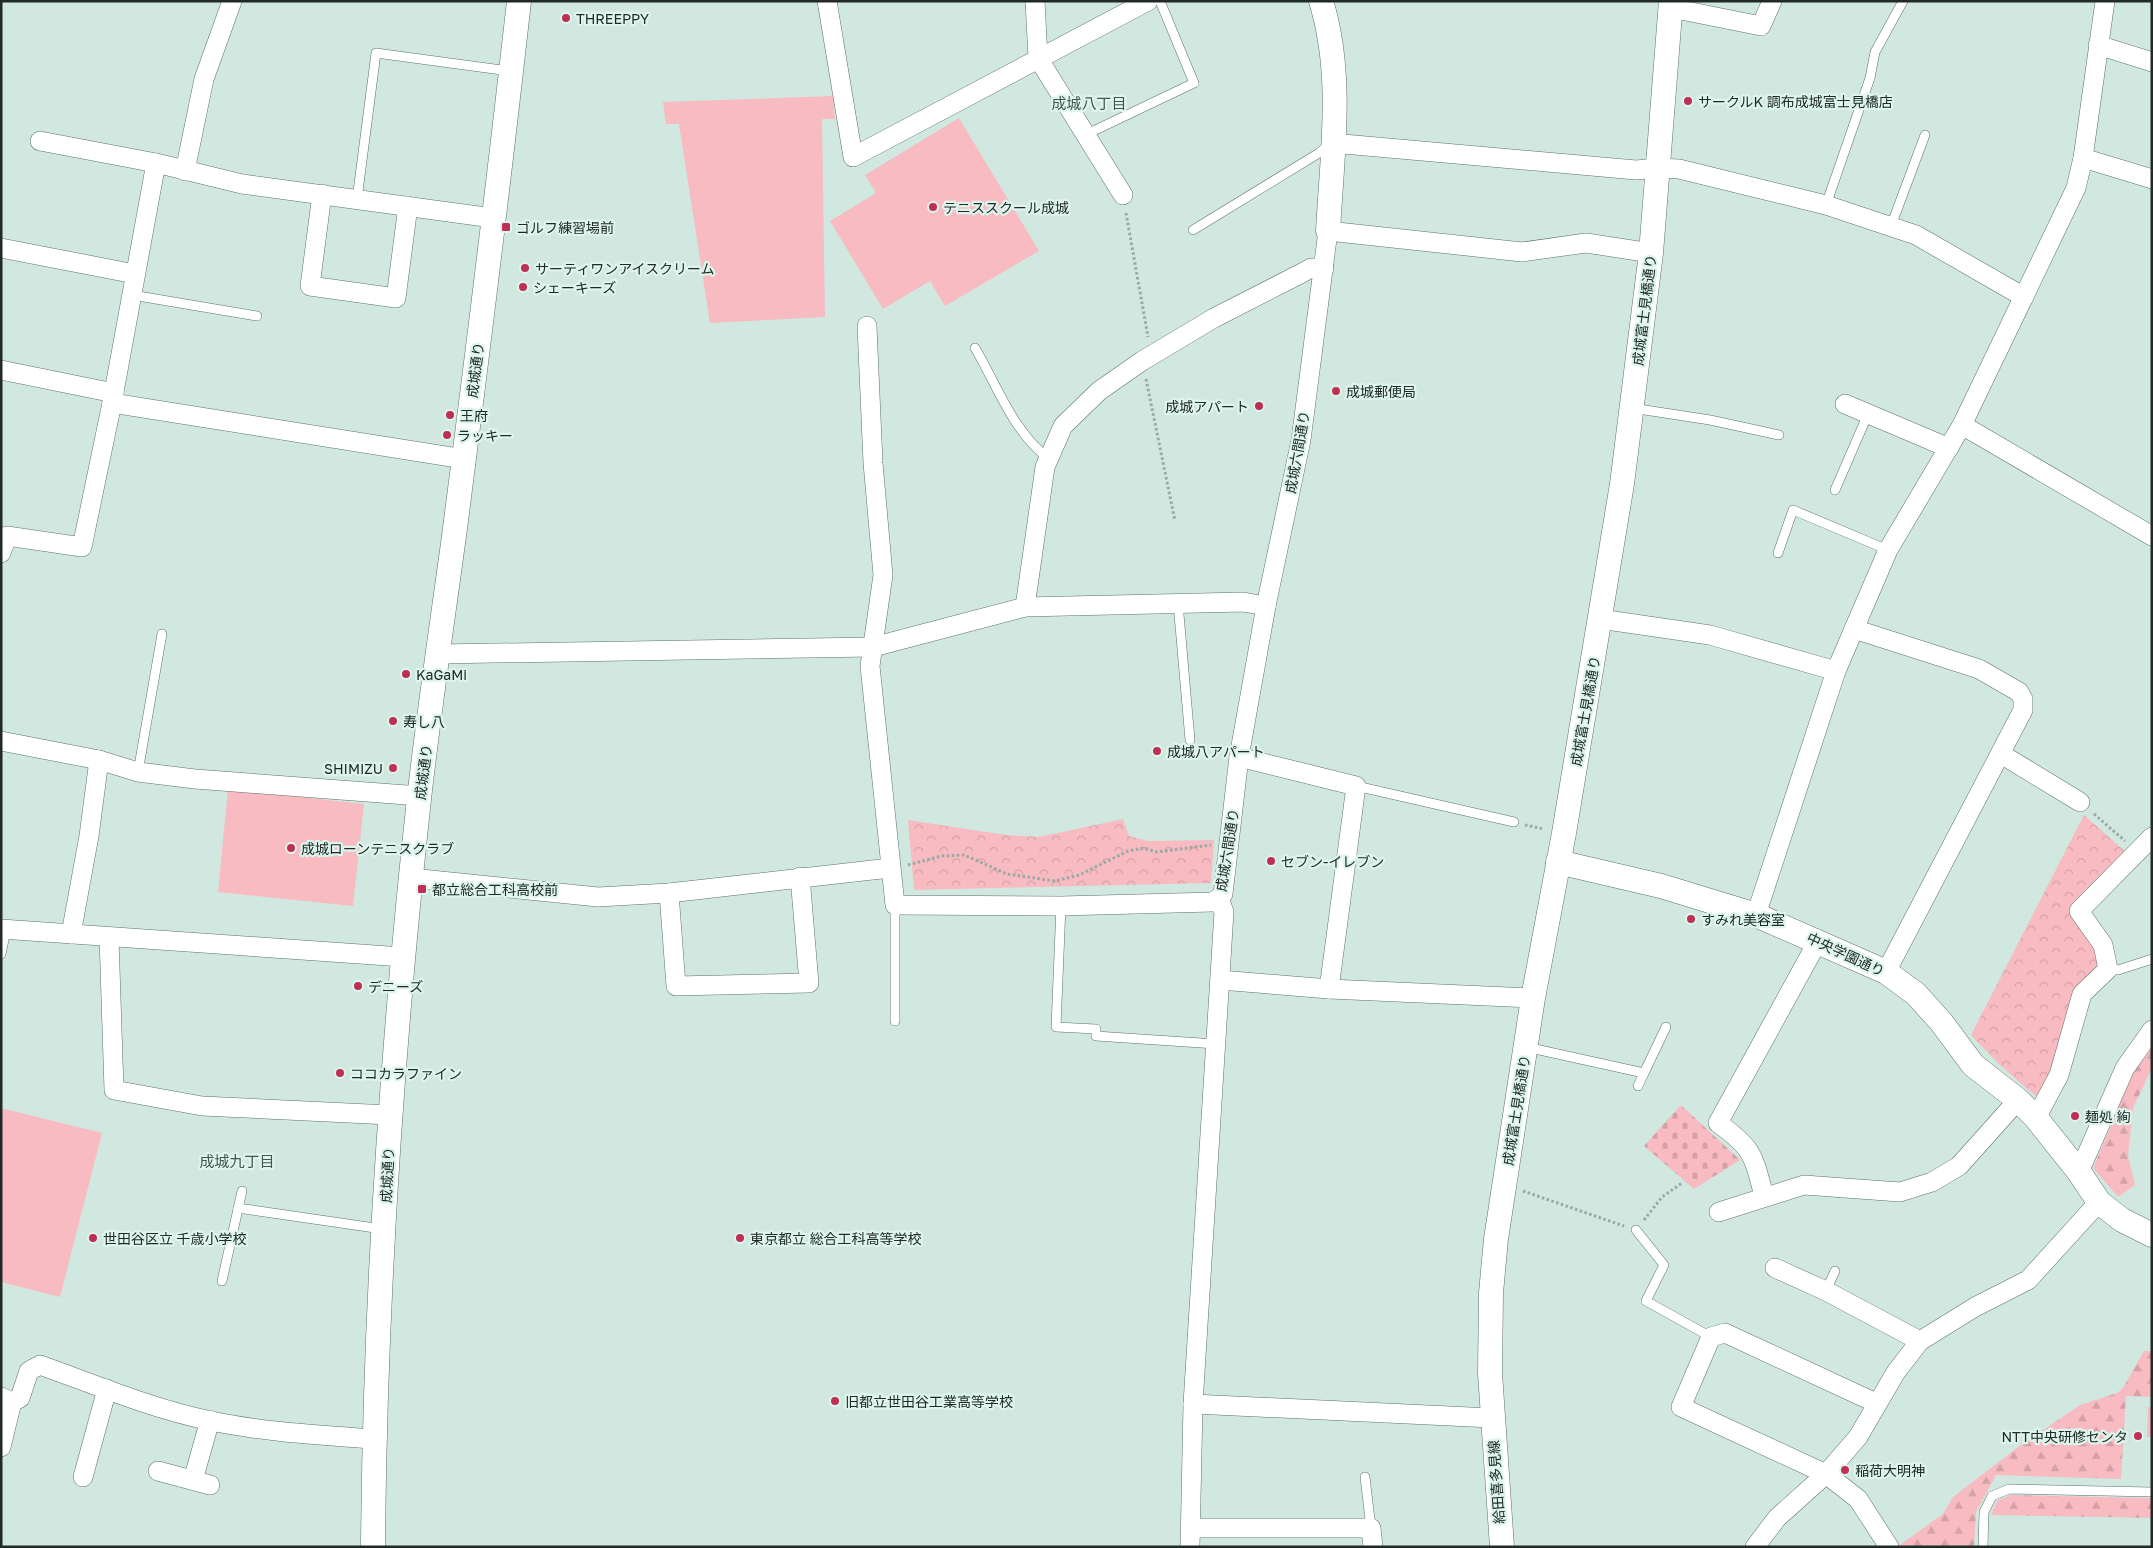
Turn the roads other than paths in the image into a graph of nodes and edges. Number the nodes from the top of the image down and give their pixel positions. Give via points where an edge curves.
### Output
1 (232, 1) edge
2 (519, 1) edge
3 (827, 1) edge
4 (1034, 1) edge
5 (1148, 1) edge
6 (1160, 1) edge
7 (1321, 1) edge
8 (1772, 1) edge
9 (1903, 1) edge
10 (2104, 1) edge
11 (1671, 4) edge
12 (2098, 45) junction
13 (1038, 58) junction
14 (2152, 62) edge
15 (512, 71) junction
16 (1087, 134) junction
17 (1925, 136) dead end
18 (40, 141) dead end
19 (1332, 143) junction
20 (2083, 158) junction
21 (156, 163) junction
22 (1658, 168) junction
23 (185, 171) junction
24 (2152, 179) edge
25 (322, 194) junction
26 (1123, 195) dead end
27 (357, 199) junction
28 (1826, 205) junction
29 (408, 206) junction
30 (493, 218) junction
31 (1891, 226) junction
32 (1193, 230) dead end
33 (1328, 230) junction
34 (1, 248) edge
35 (1651, 253) junction
36 (1324, 268) junction
37 (136, 274) junction
38 (132, 295) junction
39 (2024, 297) junction
40 (257, 316) dead end
41 (867, 326) dead end
42 (974, 348) dead end
43 (1, 370) edge
44 (113, 398) junction
45 (1845, 404) dead end
46 (1632, 408) junction
47 (1868, 414) junction
48 (1962, 425) junction
49 (1779, 435) dead end
50 (1949, 448) junction
51 (464, 459) junction
52 (1048, 459) junction
53 (1835, 490) dead end
54 (2152, 536) edge
55 (1888, 550) junction
56 (1, 552) edge
57 (1778, 553) dead end
58 (1178, 603) junction
59 (1266, 606) junction
60 (1025, 607) junction
61 (1600, 618) junction
62 (1854, 629) junction
63 (162, 634) dead end
64 (873, 647) junction
65 (438, 654) junction
66 (1836, 671) junction
67 (1190, 740) dead end
68 (1, 741) edge
69 (2001, 754) junction
70 (1239, 757) junction
71 (99, 760) junction
72 (138, 772) junction
73 (1356, 786) junction
74 (420, 796) junction
75 (2080, 802) road end
76 (1514, 822) road end
77 (2152, 837) edge
78 (1558, 862) junction
79 (896, 867) junction
80 (800, 877) junction
81 (411, 878) junction
82 (668, 893) junction
83 (1219, 898) junction
84 (895, 905) junction
85 (1061, 906) junction
86 (1756, 915) junction
87 (4, 929) edge
88 (71, 934) junction
89 (109, 937) junction
90 (1818, 941) junction
91 (1, 954) edge
92 (403, 956) junction
93 (2152, 959) edge
94 (2108, 969) junction
95 (1886, 972) junction
96 (1220, 980) junction
97 (1329, 989) junction
98 (1533, 998) junction
99 (895, 1021) dead end
100 (1666, 1027) dead end
101 (2152, 1030) edge
102 (1216, 1044) junction
103 (1526, 1047) junction
104 (1644, 1073) junction
105 (1638, 1086) dead end
106 (2018, 1100) junction
107 (390, 1115) junction
108 (2036, 1118) junction
109 (2079, 1172) junction
110 (242, 1191) dead end
111 (1764, 1196) junction
112 (2099, 1202) junction
113 (238, 1208) junction
114 (1719, 1212) dead end
115 (384, 1229) junction
116 (1636, 1230) road end
117 (2152, 1235) edge
118 (1775, 1268) dead end
119 (1835, 1271) dead end
120 (222, 1281) dead end
121 (1826, 1290) junction
122 (1711, 1337) junction
123 (1920, 1340) junction
124 (107, 1389) junction
125 (6, 1399) edge
126 (1876, 1403) junction
127 (1193, 1404) junction
128 (1492, 1418) junction
129 (210, 1420) junction
130 (374, 1439) junction
131 (1, 1447) edge
132 (158, 1471) dead end
133 (1826, 1474) junction
134 (82, 1477) dead end
135 (1365, 1477) dead end
136 (2152, 1492) edge
137 (1371, 1528) junction
138 (1191, 1537) edge
139 (373, 1547) edge
140 (1373, 1547) edge
141 (1502, 1547) edge
142 (1755, 1547) edge
143 (1888, 1547) edge
144 (1983, 1547) edge

1 - 23 street via 204,79
2 - 15 street, 成城通り
3 - 13 street via 853,157
4 - 13 street
5 - 13 street
6 - 16 lane via 1194,83
7 - 19 street, 成城六間通り via 1332,54
8 - 11 street via 1761,26
9 - 28 lane via 1875,52 1870,78
10 - 12 street
11 - 22 street, 成城富士見橋通り
12 - 14 street
12 - 20 street
13 - 16 street
15 - 27 lane via 376,53
15 - 30 street, 成城通り
16 - 26 street
17 - 31 lane
18 - 21 street
19 - 22 street via 1636,170
19 - 32 lane
19 - 33 street, 成城六間通り
20 - 24 street
20 - 39 street via 2076,188
21 - 23 street
21 - 37 street
22 - 28 street via 1679,169
22 - 35 street, 成城富士見橋通り
23 - 25 street via 242,184
25 - 27 street
25 - 29 street via 310,286 387,297 396,298
27 - 29 street
28 - 31 street
29 - 30 street
30 - 51 street, 成城通り
31 - 39 street via 1916,235
33 - 35 street via 1522,252 1586,243
33 - 36 street, 成城六間通り
34 - 37 street
35 - 46 street, 成城富士見橋通り
36 - 52 street via 1311,268 1214,318 1142,361 1099,391 1063,426
36 - 59 street, 成城六間通り via 1301,440
37 - 38 street
38 - 40 lane
38 - 44 street
39 - 48 street
41 - 64 street via 873,463 883,575
42 - 52 lane via 997,385 999,397 1025,436
43 - 44 street
44 - 51 street
44 - 56 street via 82,547 7,536
45 - 47 street
46 - 49 lane
46 - 61 street, 成城富士見橋通り
47 - 50 street
47 - 53 lane
48 - 50 street
48 - 54 street
50 - 55 street
51 - 65 street, 成城通り
52 - 60 street
55 - 57 lane via 1793,510
55 - 62 street
58 - 59 street via 1243,602
58 - 60 street
58 - 67 lane
59 - 70 street, 成城六間通り
60 - 64 street
61 - 66 street via 1710,634
61 - 78 street, 成城富士見橋通り
62 - 66 street
62 - 69 street via 1979,669 2019,692 2023,710
63 - 72 lane
64 - 65 street
64 - 79 street via 870,666
65 - 74 street, 成城通り
66 - 86 street
68 - 71 street
69 - 75 street
69 - 95 street
70 - 73 street
70 - 83 street, 成城六間通り via 1223,894
71 - 72 street
71 - 88 street
72 - 74 street
73 - 76 lane
73 - 97 street
74 - 81 street, 成城通り
77 - 94 street via 2079,911 2103,945
78 - 86 street, 中央学園通り via 1661,886
78 - 98 street, 成城富士見橋通り
79 - 80 street
79 - 84 street
80 - 82 street
80 - 82 street via 809,983 676,986
81 - 82 street via 598,897
81 - 92 street, 成城通り
83 - 85 street via 1213,902
83 - 96 street via 1224,912
84 - 85 street
84 - 99 lane
85 - 102 lane via 1056,1026 1096,1029 1096,1036
86 - 90 street, 中央学園通り
87 - 88 street
87 - 91 lane
88 - 89 street
89 - 92 street
89 - 107 street via 114,1090 202,1106
90 - 95 street, 中央学園通り
90 - 111 street via 1718,1123 1752,1153
92 - 107 street, 成城通り
93 - 94 lane via 2118,970
94 - 108 street via 2082,994 2059,1075
95 - 106 street, 中央学園通り via 1916,994 1973,1065
96 - 97 street
96 - 102 street
97 - 98 street
98 - 103 street, 成城富士見橋通り
100 - 104 lane
101 - 109 street via 2125,1068
102 - 127 street
103 - 104 lane
103 - 128 street, 成城富士見橋通り via 1491,1293
104 - 105 lane
106 - 108 street, 中央学園通り
106 - 111 street via 1959,1166 1932,1182 1900,1192 1804,1185
107 - 115 street, 成城通り
108 - 109 street, 中央学園通り
109 - 112 street, 中央学園通り
110 - 113 lane
111 - 114 street
112 - 117 street, 中央学園通り via 2122,1220
112 - 123 street via 2028,1280
113 - 115 lane
113 - 120 lane
115 - 130 street, 成城通り
116 - 122 lane via 1664,1265 1646,1301
118 - 121 street
119 - 121 lane
121 - 123 street
122 - 126 street via 1725,1333
122 - 133 street via 1681,1407
123 - 126 street
124 - 125 street via 40,1365 29,1371 20,1398
124 - 129 street
124 - 134 street
125 - 131 street
126 - 133 street via 1858,1437
127 - 128 street
127 - 138 street
128 - 141 street, 給田喜多見線
129 - 130 street via 268,1430
129 - 132 street via 202,1483
130 - 139 street, 成城通り
133 - 142 street via 1777,1518
133 - 143 street via 1858,1499
135 - 137 lane
136 - 144 lane via 2009,1489 1992,1496 1984,1512
137 - 138 street
137 - 140 street

